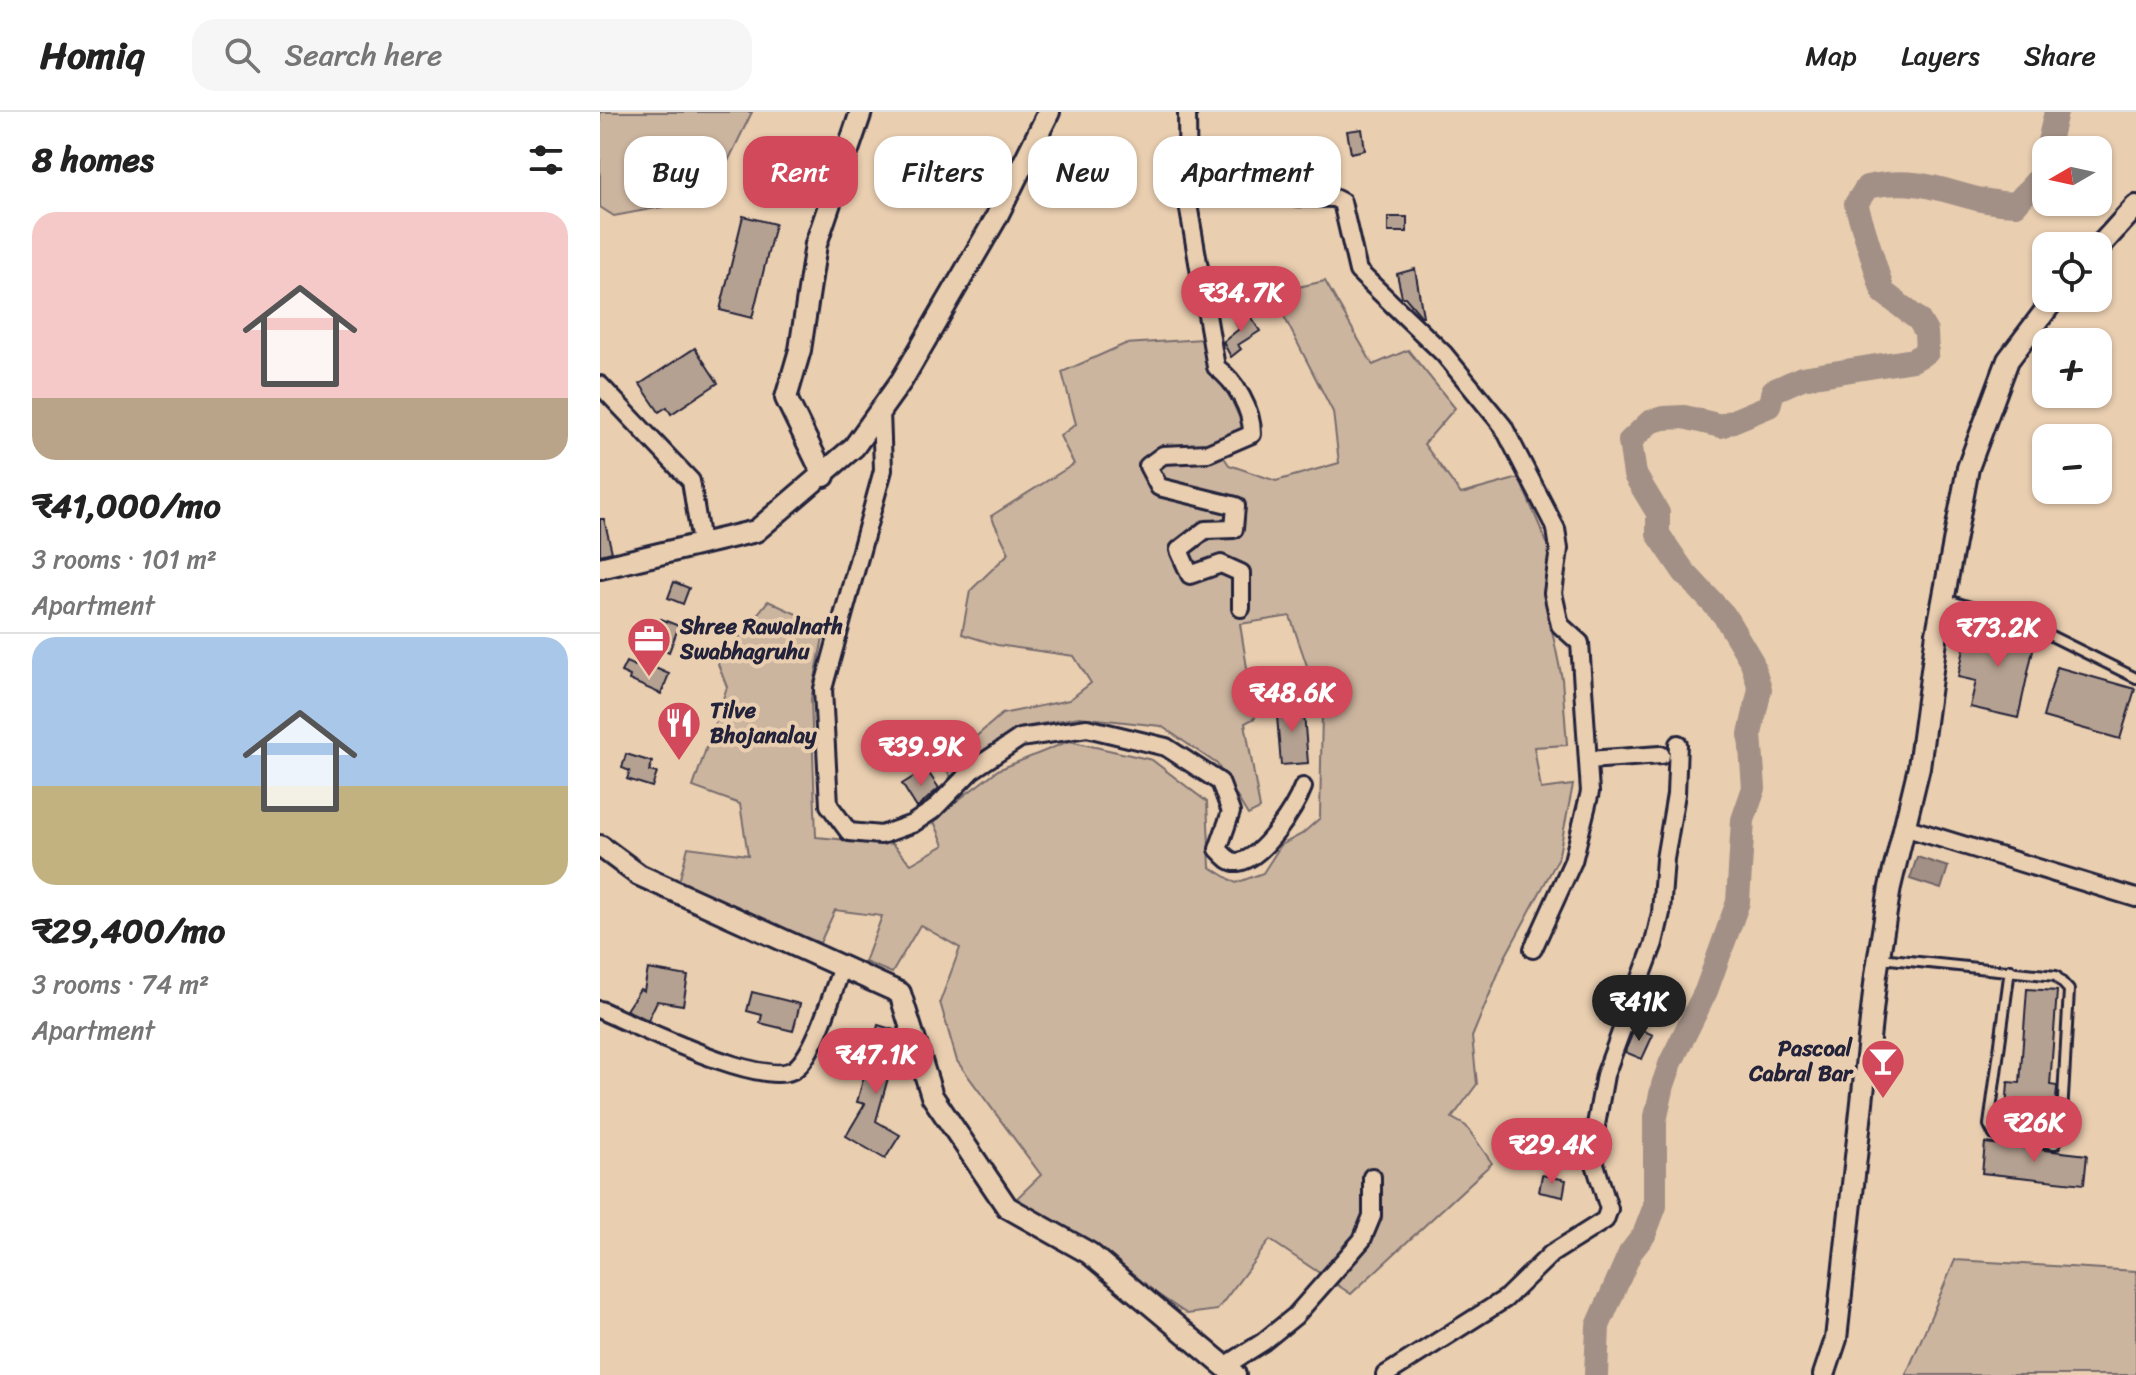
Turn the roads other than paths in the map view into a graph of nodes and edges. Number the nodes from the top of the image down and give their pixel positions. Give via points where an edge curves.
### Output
1 (861, 112) edge
2 (1049, 112) edge
3 (1187, 112) edge
4 (1187, 136) edge
5 (1341, 202) edge
6 (2136, 206) edge
7 (1191, 208) edge
8 (2112, 233) edge
9 (2044, 312) edge
10 (600, 385) edge
11 (881, 410) junction
12 (824, 476) junction
13 (701, 543) junction
14 (602, 571) edge
15 (1944, 599) junction
16 (1241, 608) dead end
17 (2136, 678) edge
18 (1678, 744) dead end
19 (1661, 755) dead end
20 (1588, 760) junction
21 (1303, 787) dead end
22 (1904, 827) junction
23 (600, 846) edge
24 (2136, 898) edge
25 (1533, 949) dead end
26 (1879, 958) junction
27 (842, 967) junction
28 (2010, 969) junction
29 (600, 1010) edge
30 (1372, 1177) dead end
31 (1230, 1370) edge
32 (1385, 1375) edge
33 (1824, 1375) edge

1 - 12 street via 816,244 800,350 786,398
2 - 11 street via 995,220
3 - 4 street
5 - 20 street via 1358,271 1444,354 1503,426 1556,529 1553,593 1560,625 1580,643
6 - 8 street
7 - 16 street via 1216,367 1252,414 1252,434 1208,453 1163,455 1148,466 1159,487 1236,506 1234,529 1205,530 1179,550 1190,575 1221,564 1241,573
9 - 15 street via 2008,360 1973,454
10 - 13 street via 691,481
11 - 12 street
11 - 21 street via 883,470 823,689 829,805 849,832 881,835 912,824 972,770 1020,738 1087,728 1166,747 1220,782 1231,812 1218,849 1237,862 1281,827
12 - 13 street via 756,531
13 - 14 street
15 - 17 lane via 2033,627
15 - 22 street via 1919,767
18 - 32 street via 1661,913 1605,1075 1596,1125 1595,1164 1609,1209 1605,1220 1551,1254 1505,1299
19 - 20 street
20 - 25 street via 1590,792 1573,861
22 - 24 street
22 - 26 street
23 - 27 street via 639,875
26 - 28 lane
26 - 33 street via 1836,1339
27 - 29 street via 808,1050 790,1073 716,1059
27 - 31 street via 900,993 932,1096 1007,1207 1089,1253
28 - 28 lane via 2056,976 2069,990 2061,1134 2055,1144 1994,1135 1989,1125
30 - 31 street via 1372,1216 1362,1240 1295,1316

